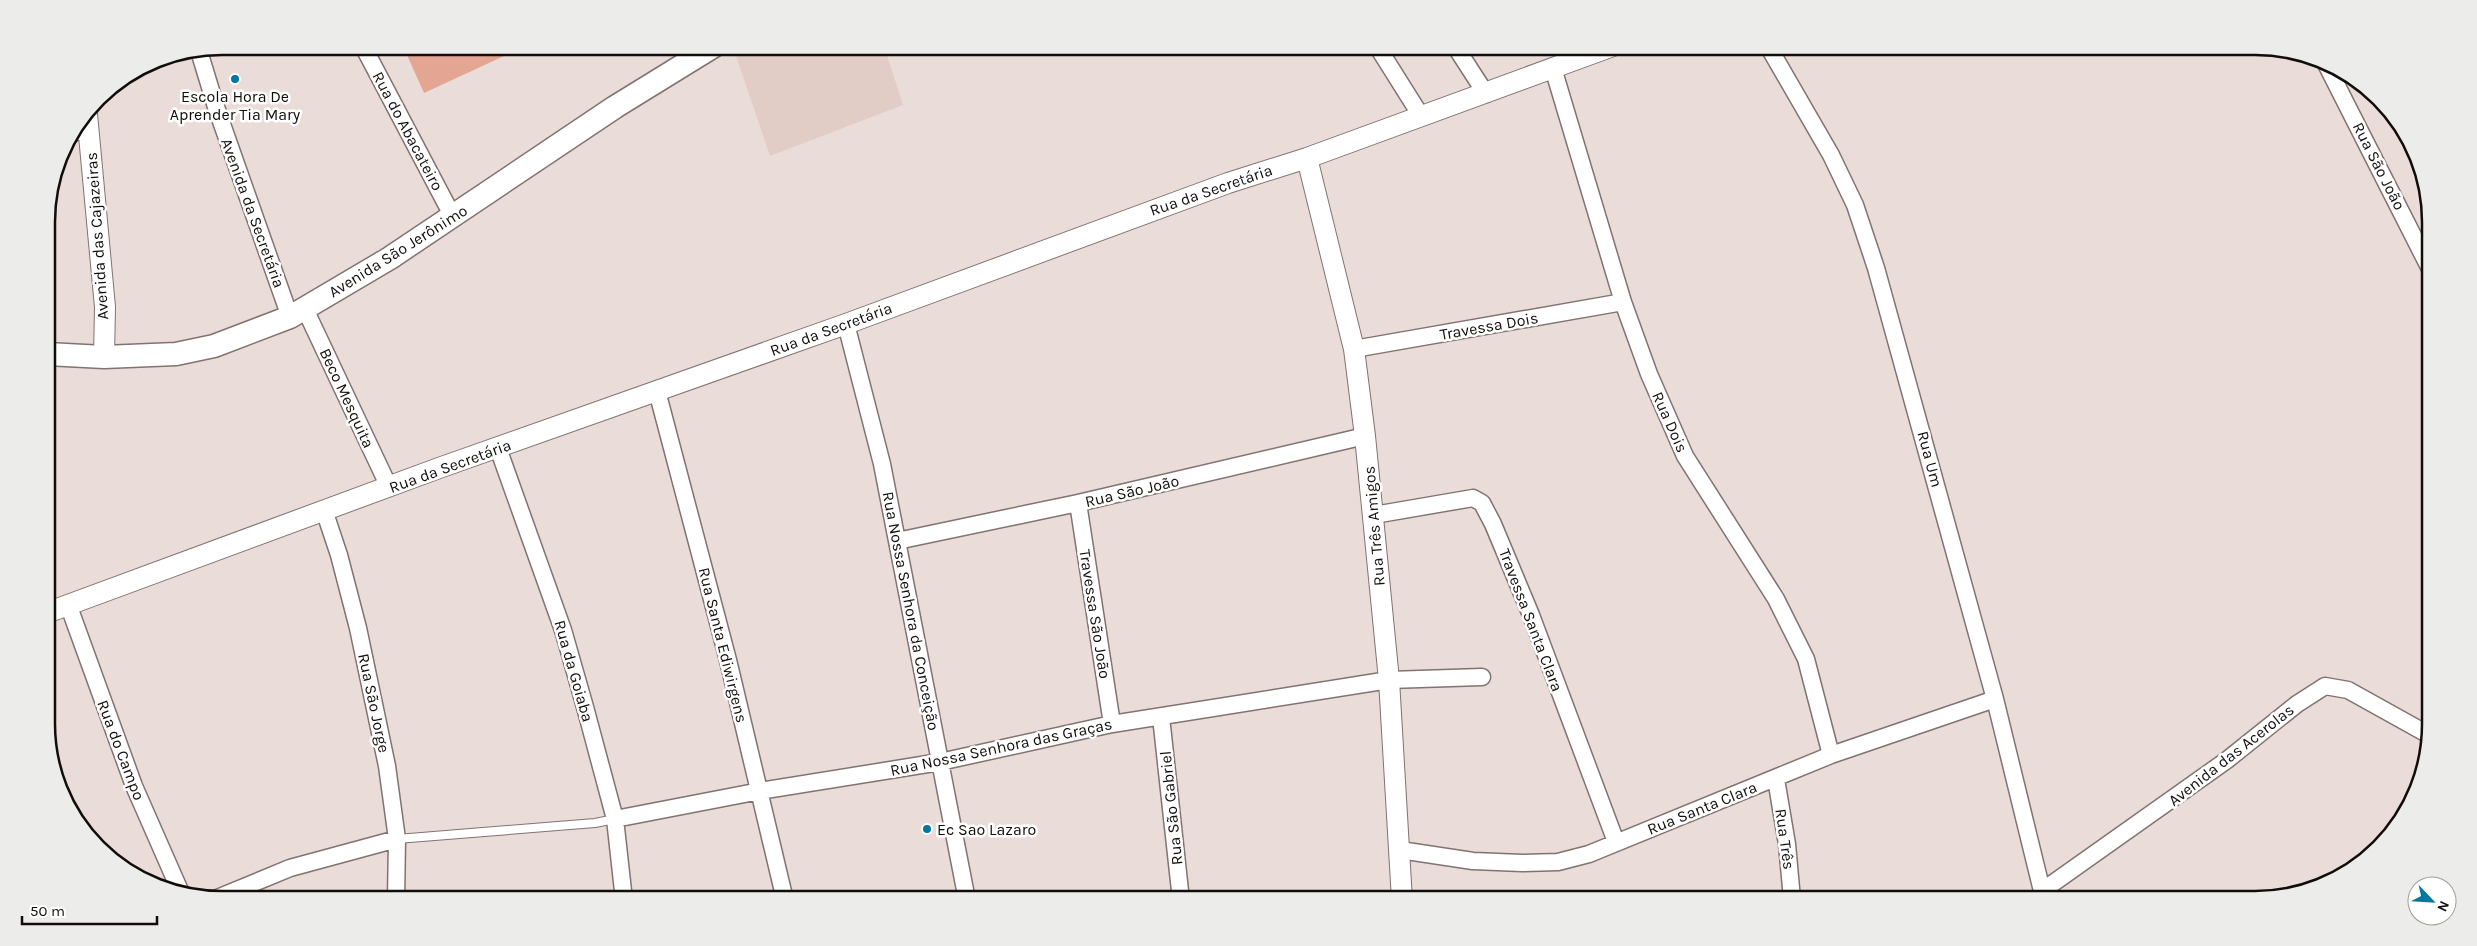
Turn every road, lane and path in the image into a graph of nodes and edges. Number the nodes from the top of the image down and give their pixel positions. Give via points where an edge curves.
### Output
1 (368, 55) edge
2 (699, 55) edge
3 (1383, 55) edge
4 (1461, 55) edge
5 (1588, 55) edge
6 (1773, 55) edge
7 (201, 56) edge
8 (1552, 68) junction
9 (2330, 73) edge
10 (1486, 94) junction
11 (1421, 116) junction
12 (84, 128) edge
13 (1307, 158) junction
14 (453, 217) junction
15 (2422, 253) edge
16 (1624, 302) junction
17 (298, 313) junction
18 (846, 324) junction
19 (1354, 349) junction
20 (55, 354) edge
21 (104, 357) junction
22 (657, 391) junction
23 (1366, 436) junction
24 (498, 448) junction
25 (389, 487) junction
26 (1078, 503) junction
27 (324, 510) junction
28 (1374, 514) junction
29 (898, 541) junction
30 (68, 604) junction
31 (55, 609) edge
32 (1482, 677) dead end
33 (1389, 680) junction
34 (1995, 699) junction
35 (1161, 717) junction
36 (1112, 724) junction
37 (2422, 731) edge
38 (1831, 755) junction
39 (940, 762) junction
40 (1776, 779) junction
41 (760, 791) junction
42 (614, 819) junction
43 (397, 839) junction
44 (1616, 842) junction
45 (1400, 850) junction
46 (177, 885) edge
47 (234, 891) edge
48 (396, 891) edge
49 (623, 891) edge
50 (783, 891) edge
51 (964, 891) edge
52 (1180, 891) edge
53 (1402, 891) edge
54 (1791, 891) edge
55 (2041, 891) edge
56 (2047, 891) edge

1 - 14 street, Rua do Abacateiro
2 - 14 main road, Avenida São Jerônimo via 615,107
3 - 11 street
4 - 10 street
5 - 8 street, Rua da Secretária
6 - 34 street, Rua Um via 1831,155 1855,205 1911,391
7 - 17 street, Avenida da Secretária via 216,107
8 - 10 street, Rua da Secretária
8 - 16 street, Rua Dois
9 - 15 street, Rua São João
10 - 11 street, Rua da Secretária
11 - 13 street, Rua da Secretária
12 - 21 street, Avenida das Cajazeiras via 105,307
13 - 18 street, Rua da Secretária via 1210,189
13 - 19 street, Rua Três Amigos
14 - 17 main road, Avenida São Jerônimo
16 - 19 street, Travessa Dois
16 - 38 street, Rua Dois via 1649,374 1685,456 1776,599 1806,659
17 - 21 main road, Avenida São Jerônimo via 222,343 176,354
17 - 25 street, Beco Mesquita
18 - 22 street, Rua da Secretária
18 - 29 street, Rua Nossa Senhora da Conceição
19 - 23 street, Rua Três Amigos
20 - 21 main road, Avenida São Jerônimo
22 - 24 street, Rua da Secretária
22 - 41 street, Rua Santa Ediwirgens
23 - 26 street, Rua São João
23 - 28 street, Rua Três Amigos
24 - 25 street, Rua da Secretária
24 - 42 street, Rua da Goiaba via 563,630
25 - 27 street, Rua da Secretária
26 - 29 street, Rua São João
26 - 36 street, Travessa São João
27 - 30 street, Rua da Secretária
27 - 43 street, Rua São Jorge via 358,628 387,766
28 - 33 street, Rua Três Amigos
28 - 44 street, Travessa Santa Clara via 1473,498 1482,503 1494,524 1531,615
29 - 39 street, Rua Nossa Senhora da Conceição
30 - 31 street, Rua da Secretária
30 - 46 street, Rua do Campo via 134,786
32 - 33 street, Rua Nossa Senhora das Graças
33 - 35 street, Rua Nossa Senhora das Graças
33 - 45 street, Rua Três Amigos
34 - 38 street, Rua Santa Clara
34 - 55 street, Rua Um
35 - 36 street, Rua Nossa Senhora das Graças
35 - 52 street, Rua São Gabriel
36 - 39 street, Rua Nossa Senhora das Graças
37 - 56 street, Avenida das Acerolas via 2348,690 2325,686
38 - 40 street, Rua Santa Clara
39 - 41 street, Rua Nossa Senhora das Graças
39 - 51 street, Rua Nossa Senhora da Conceição
40 - 44 street, Rua Santa Clara
40 - 54 street, Rua Três
41 - 42 street, Rua Nossa Senhora das Graças
41 - 50 street, Rua Santa Ediwirgens
42 - 43 lane
42 - 49 street, Rua da Goiaba
43 - 47 street via 290,868
43 - 48 street, Rua São Jorge
44 - 45 street, Rua Santa Clara via 1589,854 1558,862 1473,860
45 - 53 street, Rua Três Amigos

